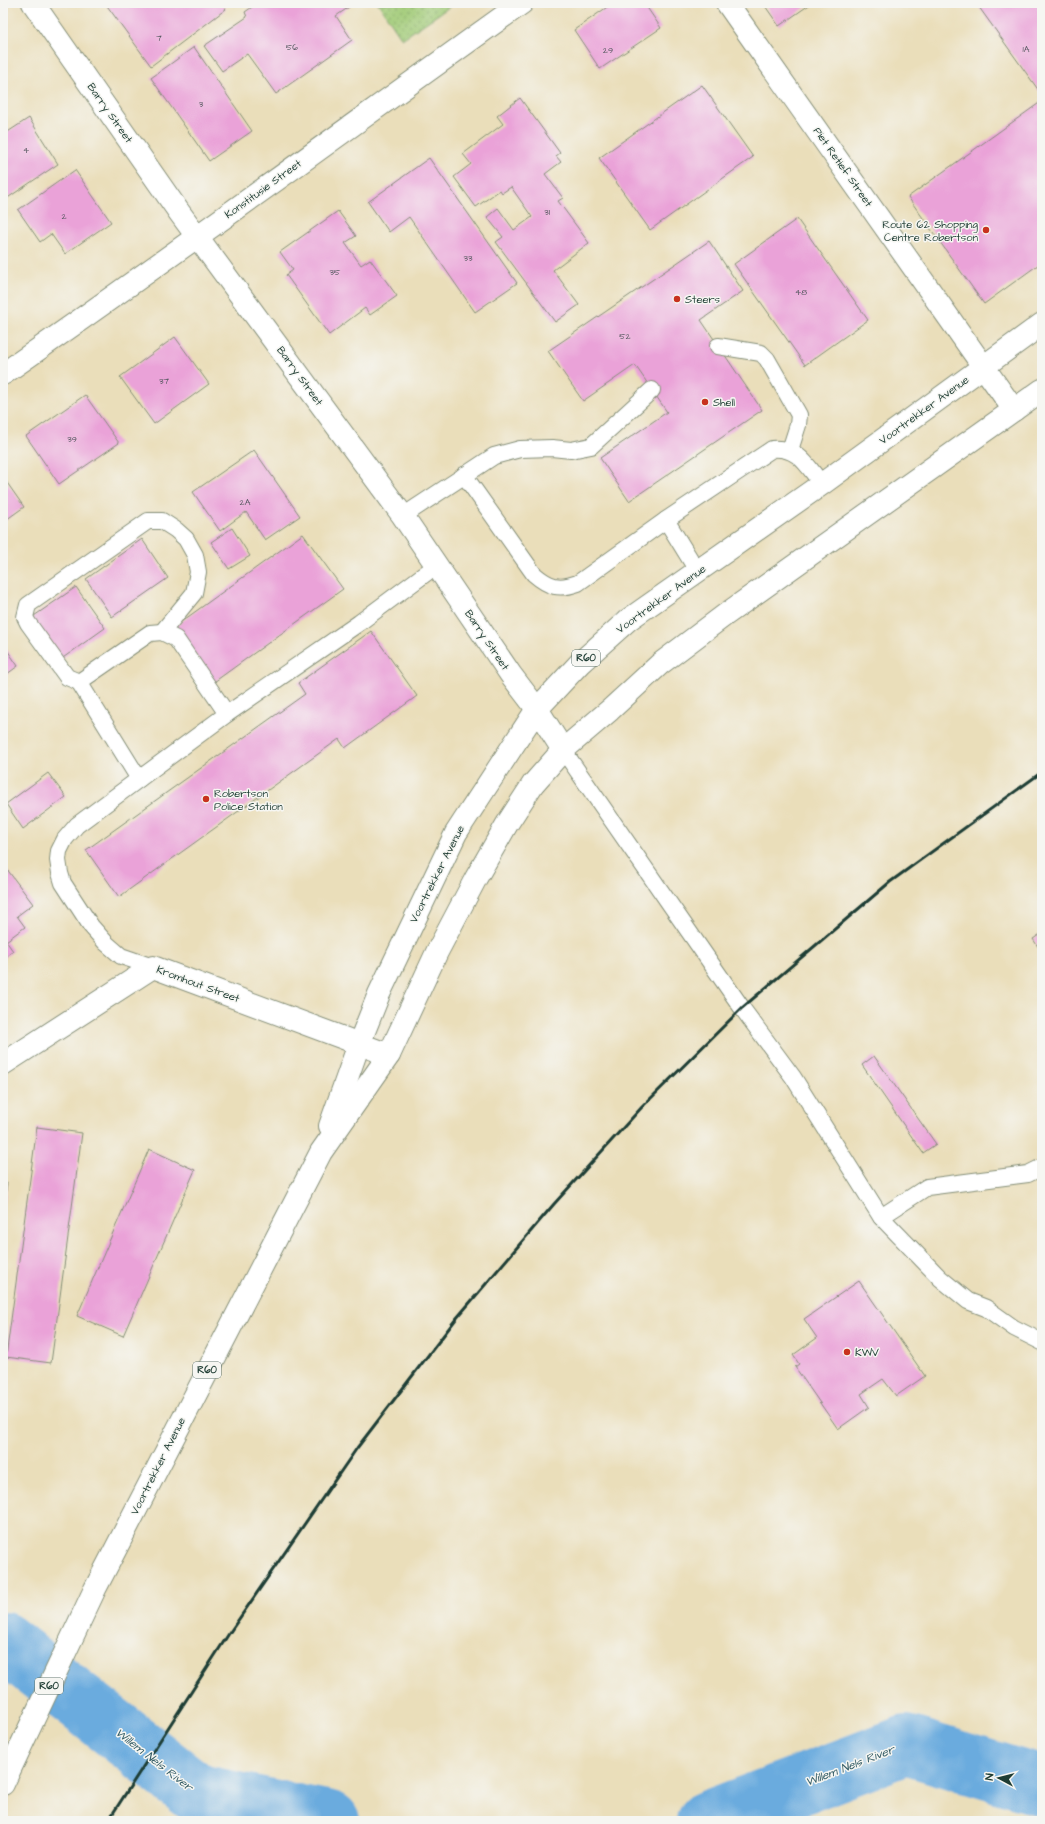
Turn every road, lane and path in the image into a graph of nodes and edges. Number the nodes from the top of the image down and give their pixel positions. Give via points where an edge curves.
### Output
1 (33, 3) edge
2 (522, 3) edge
3 (727, 3) edge
4 (197, 237) junction
5 (1042, 324) edge
6 (718, 346) dead end
7 (984, 366) junction
8 (3, 374) edge
9 (652, 390) dead end
10 (1042, 390) edge
11 (1014, 410) junction
12 (790, 450) junction
13 (464, 475) junction
14 (822, 484) junction
15 (403, 516) junction
16 (666, 520) junction
17 (437, 565) junction
18 (698, 572) junction
19 (162, 632) junction
20 (79, 682) junction
21 (537, 709) junction
22 (227, 714) junction
23 (563, 750) junction
24 (139, 779) junction
25 (153, 967) junction
26 (359, 1044) junction
27 (389, 1055) junction
28 (3, 1064) edge
29 (321, 1152) junction
30 (1042, 1168) edge
31 (881, 1217) junction
32 (1042, 1342) edge
33 (3, 1784) edge

1 - 4 main road, Barry Street
2 - 4 main road, Konstitusie Street
3 - 7 main road, Piet Retief Street
4 - 8 main road, Konstitusie Street
4 - 15 main road, Barry Street
5 - 7 main road, Voortrekker Avenue / R60
6 - 12 lane via 761,353 767,359 799,414
7 - 11 main road, Piet Retief Street
7 - 14 main road, Voortrekker Avenue / R60
9 - 13 lane via 591,446 571,450 520,449 494,456
10 - 11 main road, Voortrekker Avenue / R60
11 - 23 main road, Voortrekker Avenue / R60 via 660,664
12 - 14 lane via 799,455
12 - 16 lane via 772,449
13 - 15 lane
13 - 16 lane via 534,574 556,587 578,583
14 - 18 main road, Voortrekker Avenue / R60
15 - 17 main road, Barry Street
16 - 18 lane
17 - 21 main road, Barry Street via 511,676
17 - 22 lane via 359,623
18 - 21 main road, Voortrekker Avenue / R60 via 628,620 580,663
19 - 20 lane via 150,633
19 - 20 lane via 194,593 198,572 195,556 186,539 162,521 148,520 28,605 25,617 28,623 67,677
19 - 22 lane via 176,640
20 - 24 lane
21 - 23 main road, Barry Street
21 - 26 main road, Voortrekker Avenue / R60 via 456,834 379,994
22 - 24 lane
23 - 27 main road, Voortrekker Avenue / R60 via 533,784 506,824 437,952
23 - 31 lane via 742,1008 793,1077
24 - 25 lane via 77,825 65,839 58,860 64,883 91,926 106,944 121,956
25 - 26 main road, Kromhout Street
25 - 28 main road, Kromhout Street
26 - 27 main road, Kromhout Street
26 - 29 main road, Voortrekker Avenue / R60
27 - 29 main road, Voortrekker Avenue / R60
29 - 33 main road, Voortrekker Avenue / R60 via 96,1589
30 - 31 lane via 1028,1174 927,1187
31 - 32 lane via 940,1278 968,1302 986,1308 1014,1328

